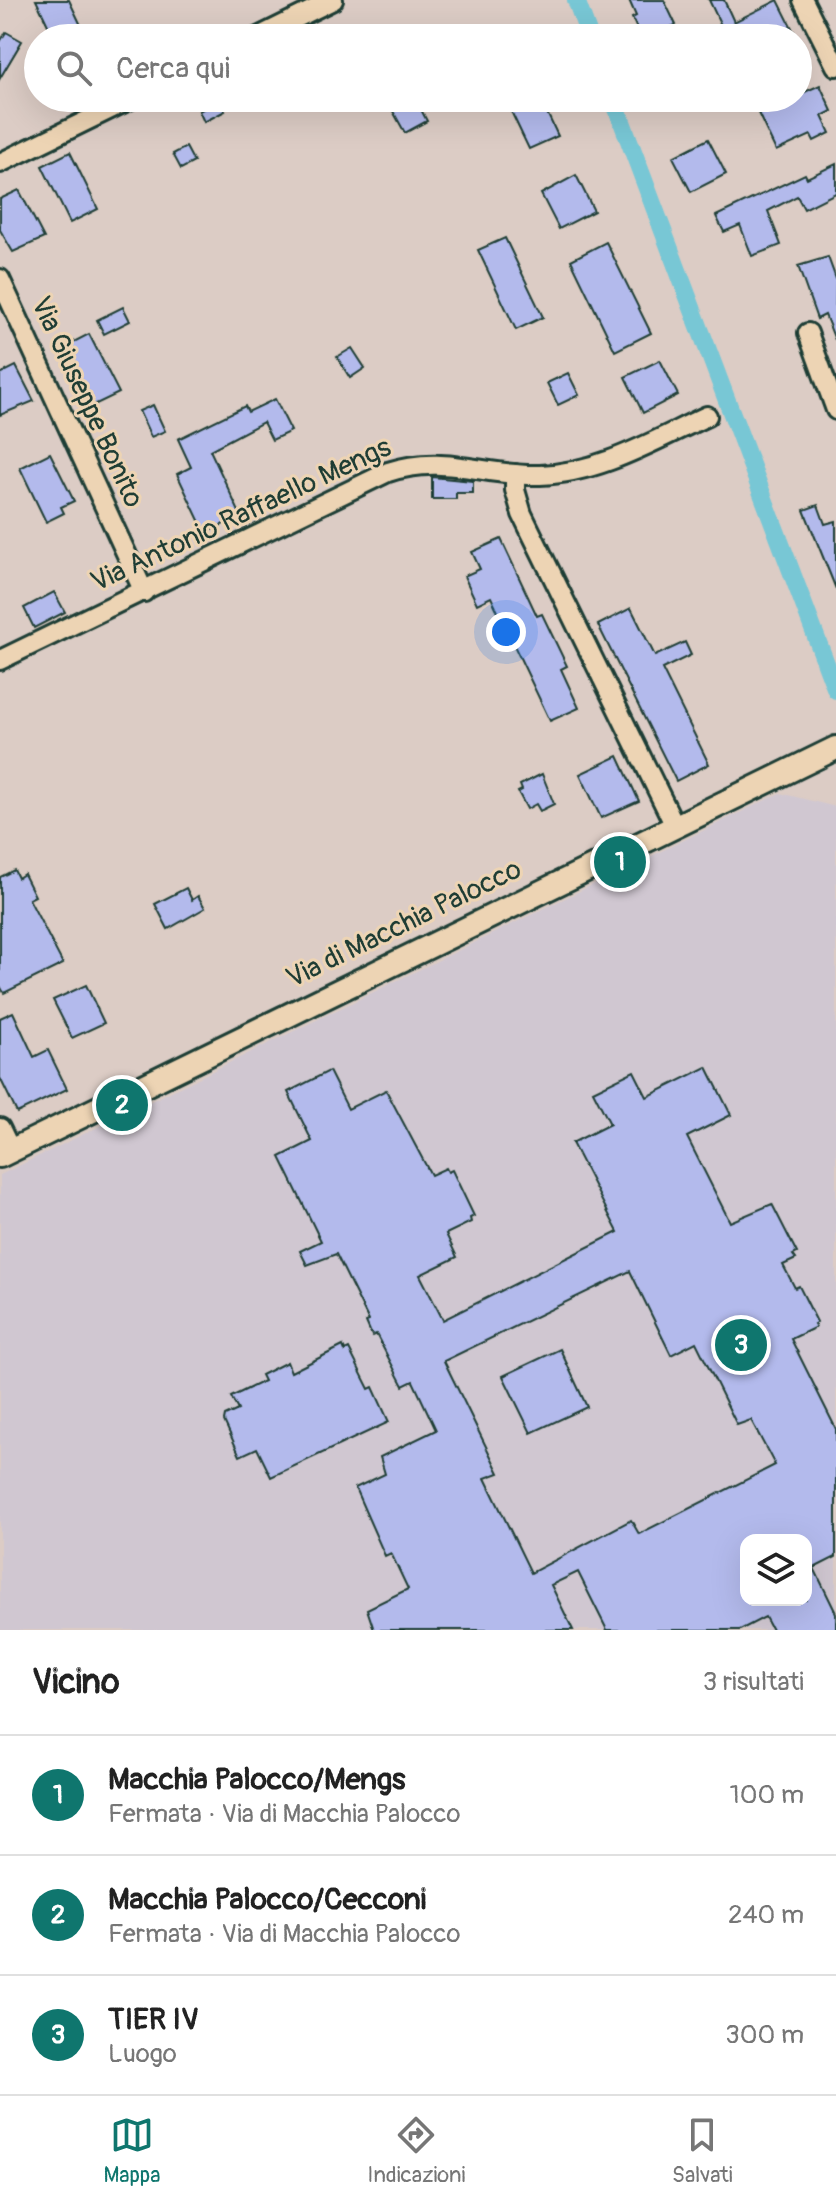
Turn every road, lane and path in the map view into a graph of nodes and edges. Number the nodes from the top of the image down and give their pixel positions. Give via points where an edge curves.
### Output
1 (333, 0) edge
2 (803, 0) edge
3 (284, 24) edge
4 (836, 66) edge
5 (104, 112) edge
6 (0, 163) edge
7 (0, 279) edge
8 (808, 333) dead end
9 (836, 410) edge
10 (707, 416) dead end
11 (515, 474) junction
12 (144, 592) junction
13 (0, 660) edge
14 (836, 748) edge
15 (675, 826) junction
16 (0, 1128) edge
17 (6, 1153) edge

1 - 3 street
2 - 4 street
5 - 6 street
7 - 12 street, Via Giuseppe Bonito
8 - 9 street
10 - 11 street, Via Antonio Raffaello Mengs via 595,466
11 - 12 street, Via Antonio Raffaello Mengs via 447,463 397,469
11 - 15 street via 522,514
12 - 13 street, Via Antonio Raffaello Mengs
14 - 15 street, Via di Macchia Palocco
15 - 17 street, Via di Macchia Palocco
16 - 17 street

